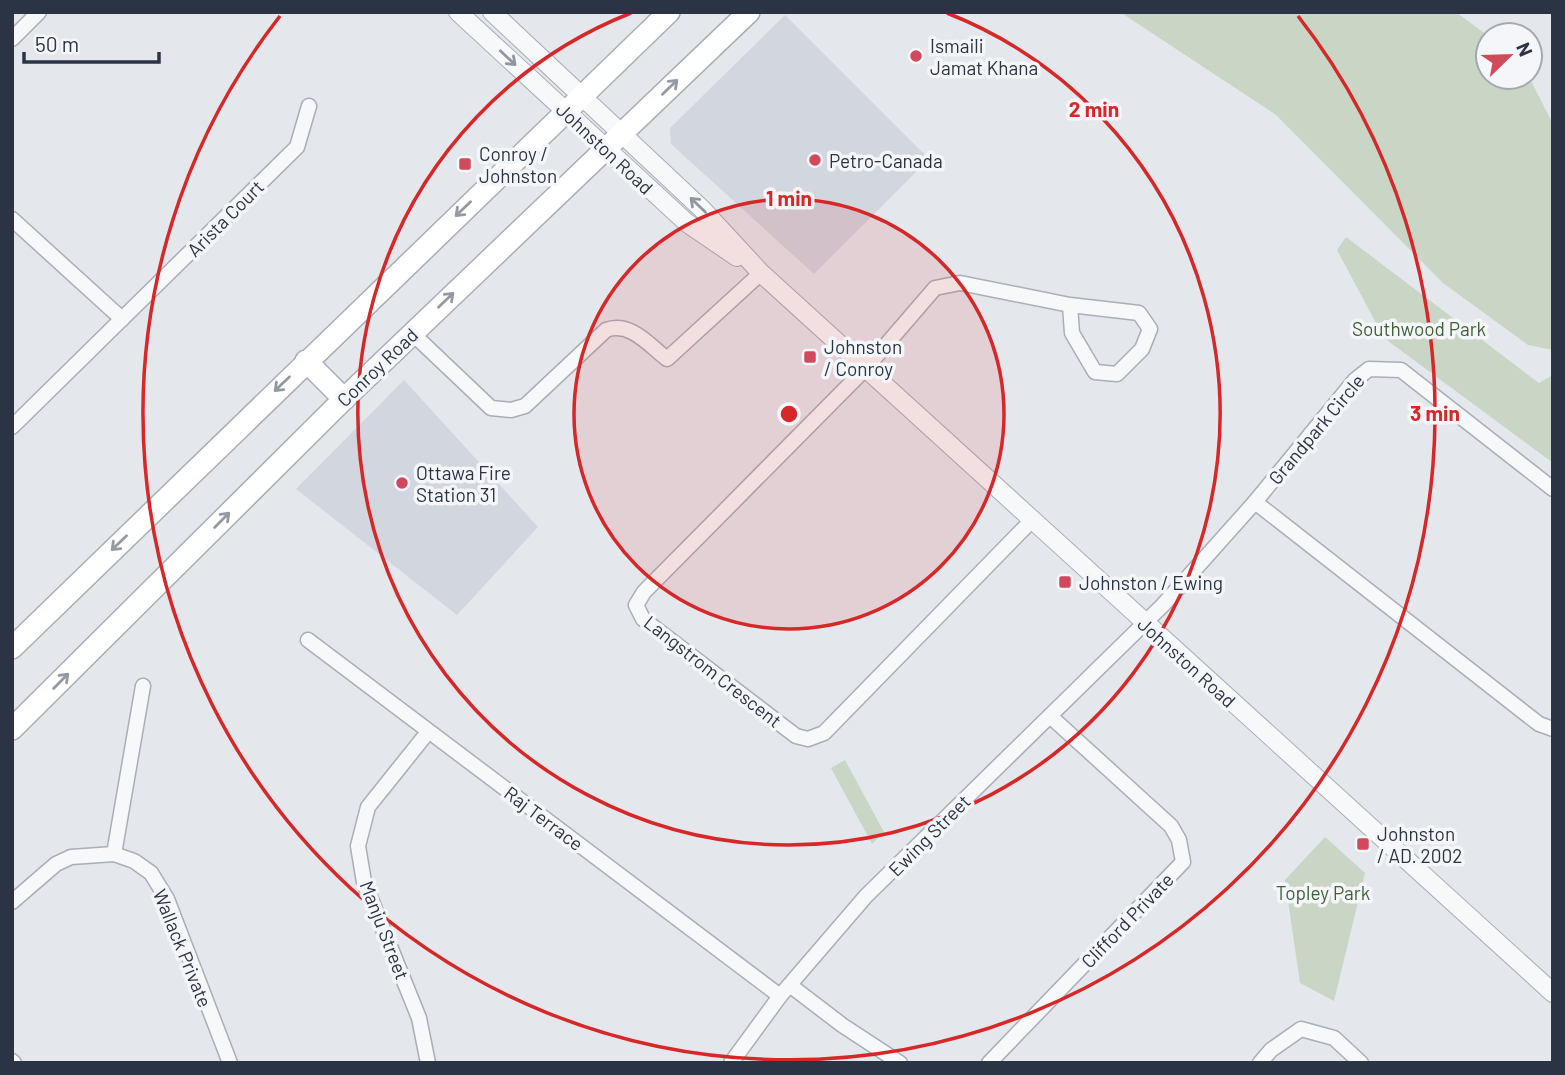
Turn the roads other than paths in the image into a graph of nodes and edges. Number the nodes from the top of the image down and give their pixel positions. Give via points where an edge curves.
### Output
1 (39, 12) edge
2 (458, 12) edge
3 (492, 12) edge
4 (669, 12) edge
5 (749, 12) edge
6 (12, 39) edge
7 (572, 103) junction
8 (309, 106) dead end
9 (612, 141) junction
10 (12, 219) edge
11 (761, 273) junction
12 (1070, 305) junction
13 (122, 319) junction
14 (412, 333) junction
15 (306, 362) junction
16 (867, 367) junction
17 (344, 399) junction
18 (12, 427) edge
19 (1553, 489) edge
20 (1255, 502) junction
21 (1032, 519) junction
22 (1145, 623) junction
23 (308, 640) dead end
24 (12, 648) edge
25 (143, 686) dead end
26 (1050, 716) junction
27 (12, 729) edge
28 (1553, 729) edge
29 (428, 732) junction
30 (114, 854) junction
31 (12, 902) edge
32 (786, 991) junction
33 (1553, 993) edge
34 (230, 1063) edge
35 (428, 1063) edge
36 (731, 1063) edge
37 (900, 1063) edge
38 (989, 1063) edge
39 (1260, 1063) edge
40 (1361, 1063) edge

1 - 6 street
2 -> 7 street, Johnston Road
3 - 7 street, Johnston Road
4 - 7 main road
9 -> 5 main road, Conroy Road
7 - 9 street, Johnston Road
7 -> 15 main road
8 - 13 street, Arista Court via 297,147
9 - 11 street, Johnston Road via 687,223
14 -> 9 main road, Conroy Road
10 - 13 street
11 - 14 street via 667,359 631,330 618,326 606,330 526,406 511,410 491,408
11 - 16 street, Johnston Road
12 - 12 street via 1072,333 1095,372 1116,373 1142,349 1150,329 1139,313
12 - 16 street via 960,283 936,288
13 - 18 street, Arista Court
14 - 17 main road, Conroy Road
15 - 17 main road
15 -> 24 main road
16 - 21 street, Johnston Road
16 - 21 street, Langstrom Crescent via 644,592 636,605 643,619 796,736 808,739 824,733
27 -> 17 main road, Conroy Road
19 - 20 street, Grandpark Circle via 1401,370 1368,369 1354,380
20 - 22 street, Grandpark Circle
20 - 28 street, Grandpark Circle via 1539,724
21 - 22 street, Johnston Road
22 - 26 street, Ewing Street
22 - 33 street, Johnston Road
23 - 29 street, Raj Terrace
25 - 30 street
26 - 32 street, Ewing Street via 866,896
26 - 38 street, Clifford Private via 1171,826 1183,862
29 - 32 street, Raj Terrace
29 - 35 street, Manju Street via 368,807 358,846 364,882 419,1018
30 - 31 street, Wallack Private via 71,857 56,864
30 - 34 street, Wallack Private via 151,873 167,899
32 - 36 street, Ewing Street
32 - 37 street, Raj Terrace
39 - 40 street via 1301,1029 1334,1038

